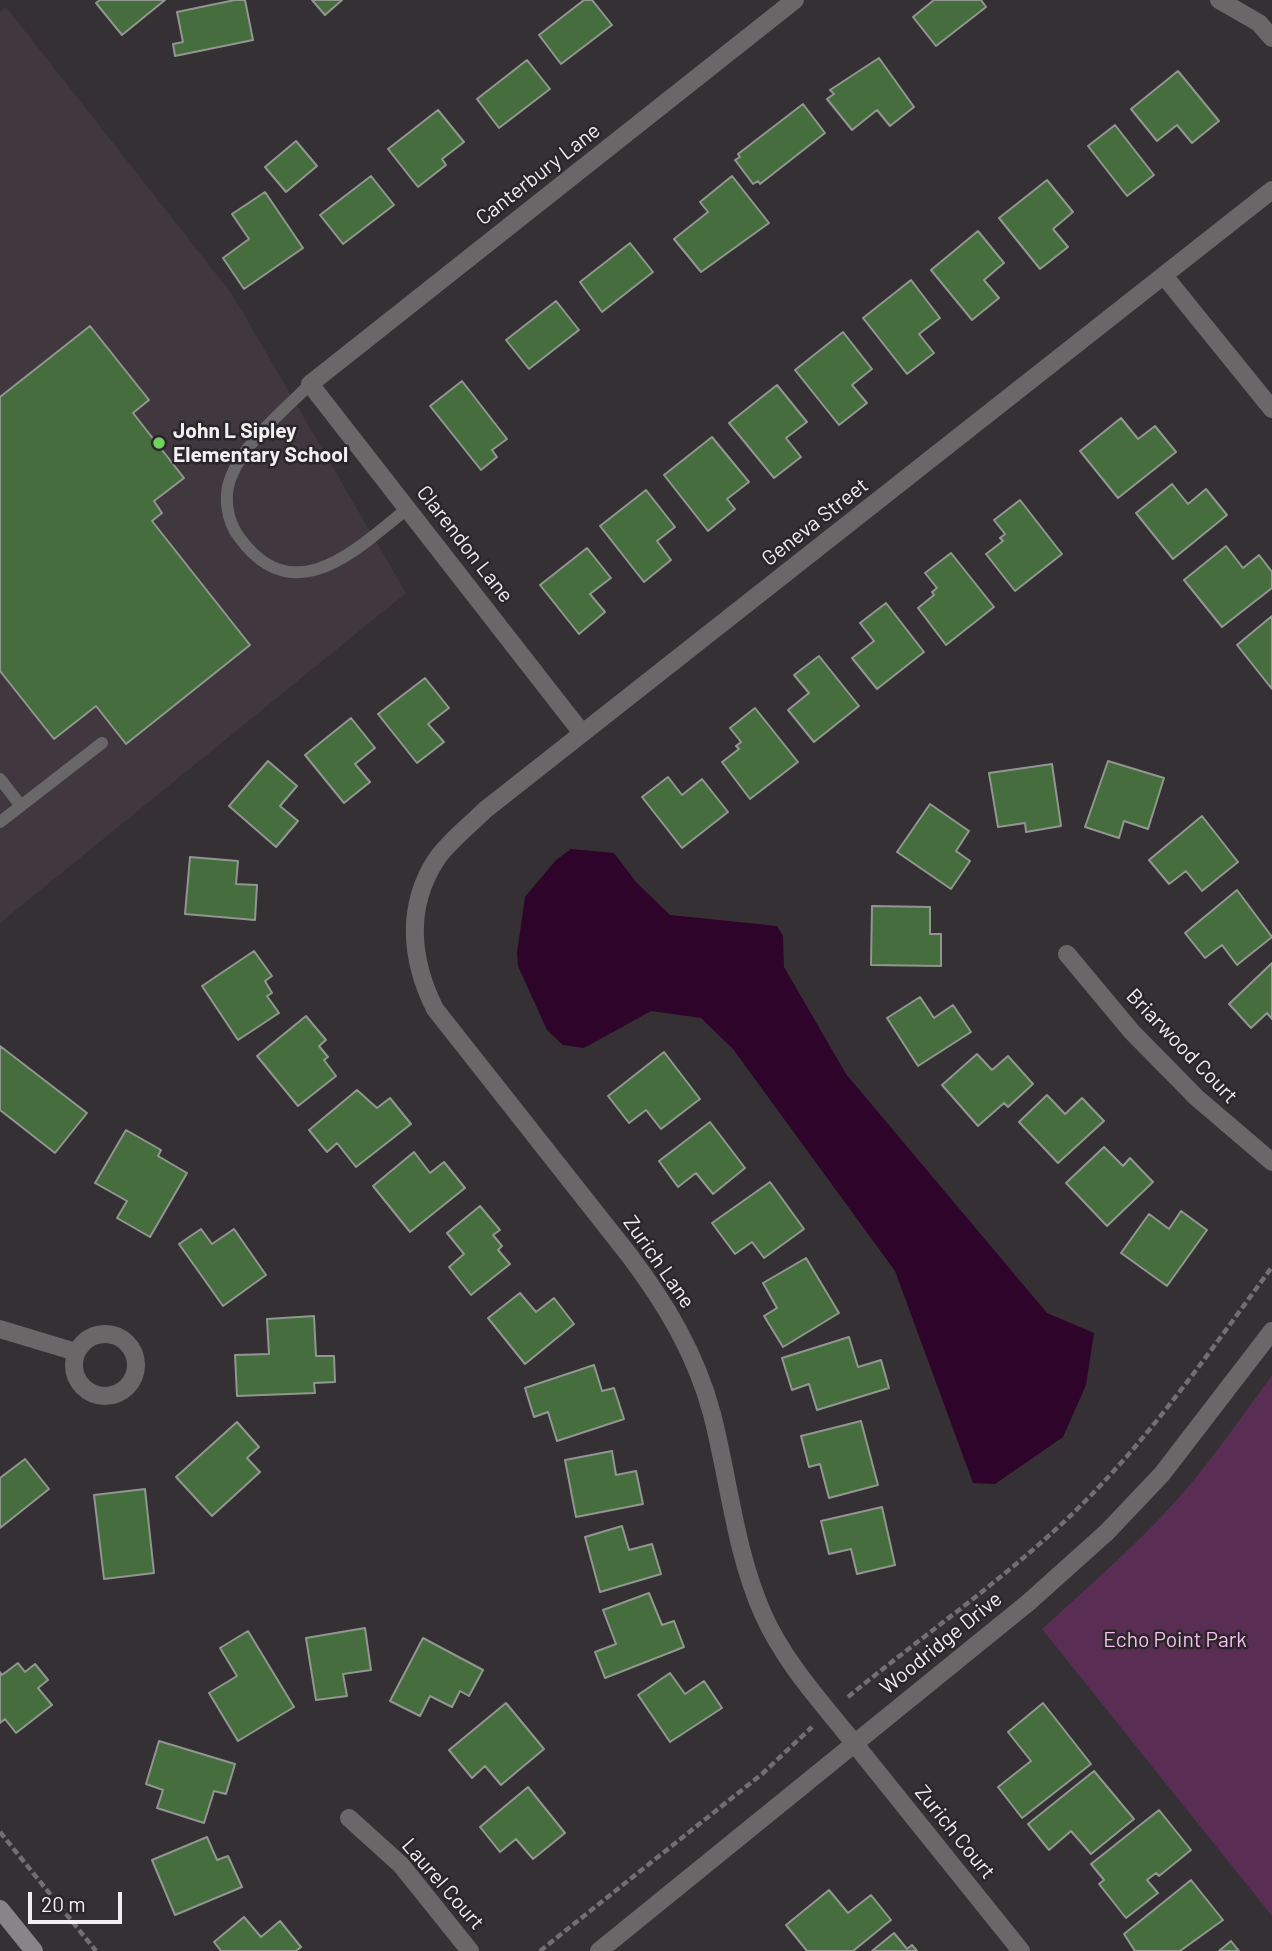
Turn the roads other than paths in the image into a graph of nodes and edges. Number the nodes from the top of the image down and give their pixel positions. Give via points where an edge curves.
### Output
1 (795, 0) edge
2 (1219, 0) edge
3 (1272, 38) edge
4 (1272, 190) edge
5 (1165, 277) junction
6 (310, 384) junction
7 (1272, 409) edge
8 (408, 508) junction
9 (582, 733) junction
10 (102, 743) dead end
11 (0, 779) edge
12 (21, 806) junction
13 (0, 822) edge
14 (416, 912) joint
15 (1067, 954) dead end
16 (1272, 1162) edge
17 (0, 1329) edge
18 (1272, 1331) edge
19 (76, 1352) dead end
20 (853, 1742) junction
21 (349, 1818) dead end
22 (0, 1909) edge
23 (34, 1951) edge
24 (470, 1951) edge
25 (599, 1951) edge
26 (1021, 1951) edge

1 - 6 street, Canterbury Lane
2 - 3 street via 1259,23
4 - 5 street, Geneva Street
5 - 7 street
5 - 9 street, Geneva Street
6 - 8 street, Clarendon Lane
6 - 8 lane via 245,452 230,478 226,503 232,528 247,549 264,564 282,571 324,569 348,557
8 - 9 street, Clarendon Lane
9 - 14 street, Geneva Street via 485,810 437,859
10 - 12 lane
11 - 12 lane
12 - 13 lane
14 - 20 street, Zurich Lane via 414,945 421,980 435,1009 629,1255 682,1335 712,1413 741,1551 764,1616 802,1677
15 - 16 street, Briarwood Court via 1132,1032 1197,1098
17 - 19 street
18 - 20 street, Woodridge Drive via 1162,1474 1107,1532 1029,1602
20 - 25 street, Woodridge Drive
20 - 26 street, Zurich Court
21 - 24 street, Laurel Court via 401,1865
22 - 23 main road

